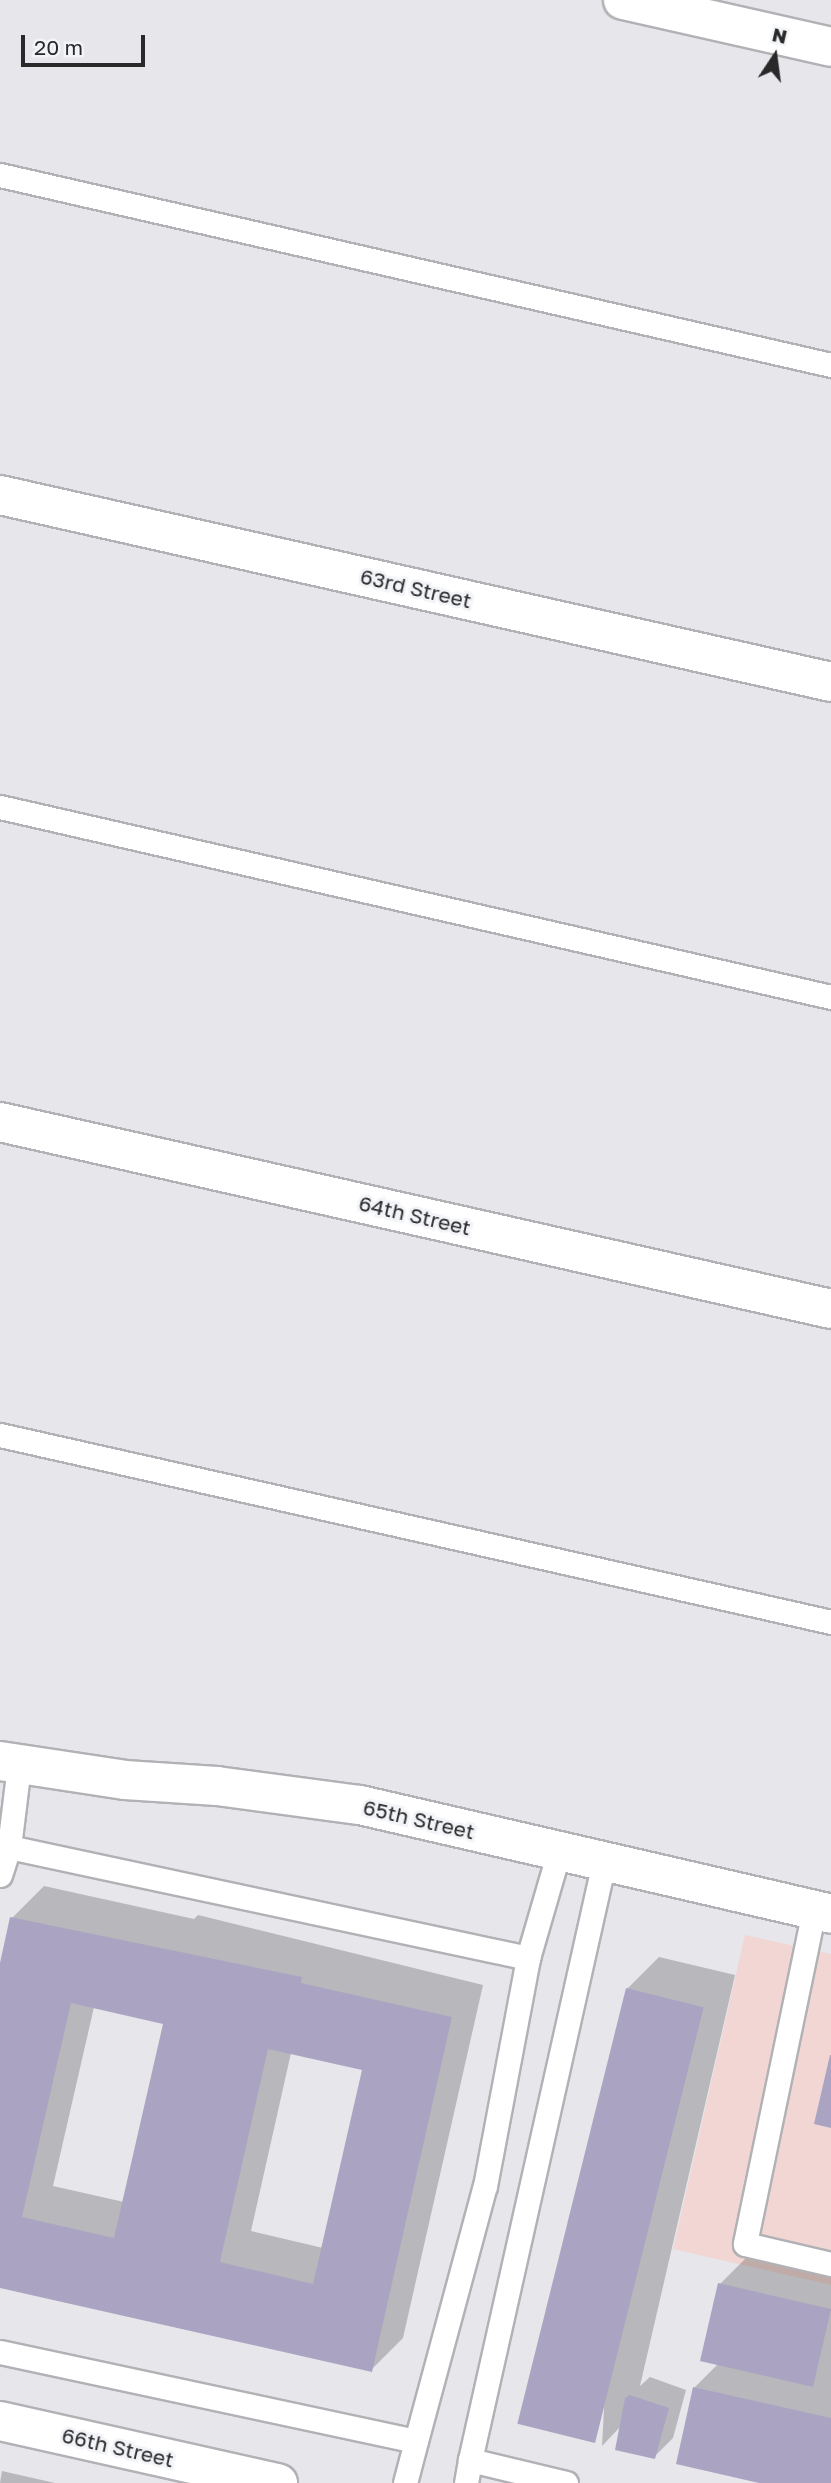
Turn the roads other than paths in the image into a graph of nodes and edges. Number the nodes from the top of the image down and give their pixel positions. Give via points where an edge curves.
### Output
1 (623, 0) edge
2 (831, 47) edge
3 (0, 175) edge
4 (831, 365) edge
5 (0, 495) edge
6 (831, 682) edge
7 (0, 807) edge
8 (831, 997) edge
9 (0, 1122) edge
10 (831, 1309) edge
11 (0, 1434) edge
12 (831, 1622) edge
13 (9, 1763) edge
14 (9, 1847) junction
15 (559, 1851) junction
16 (604, 1862) junction
17 (0, 1875) edge
18 (822, 1912) edge
19 (528, 1958) junction
20 (831, 2264) edge
21 (0, 2353) edge
22 (0, 2421) edge
23 (416, 2441) junction
24 (470, 2460) junction
25 (278, 2483) edge
26 (405, 2483) edge
27 (466, 2483) edge
28 (566, 2483) edge

1 - 2 street
3 - 4 lane
5 - 6 street, 63rd Street
7 - 8 lane
9 - 10 street, 64th Street
11 - 12 lane
13 - 14 lane
13 - 15 street, 65th Street via 360,1805
14 - 17 lane
14 - 19 lane
15 - 16 street, 65th Street
15 - 19 lane
16 - 18 street, 65th Street
16 - 24 lane
18 - 20 lane via 745,2244
19 - 23 lane via 485,2186
21 - 23 lane
22 - 25 street, 66th Street
23 - 26 lane
24 - 27 lane
24 - 28 lane

